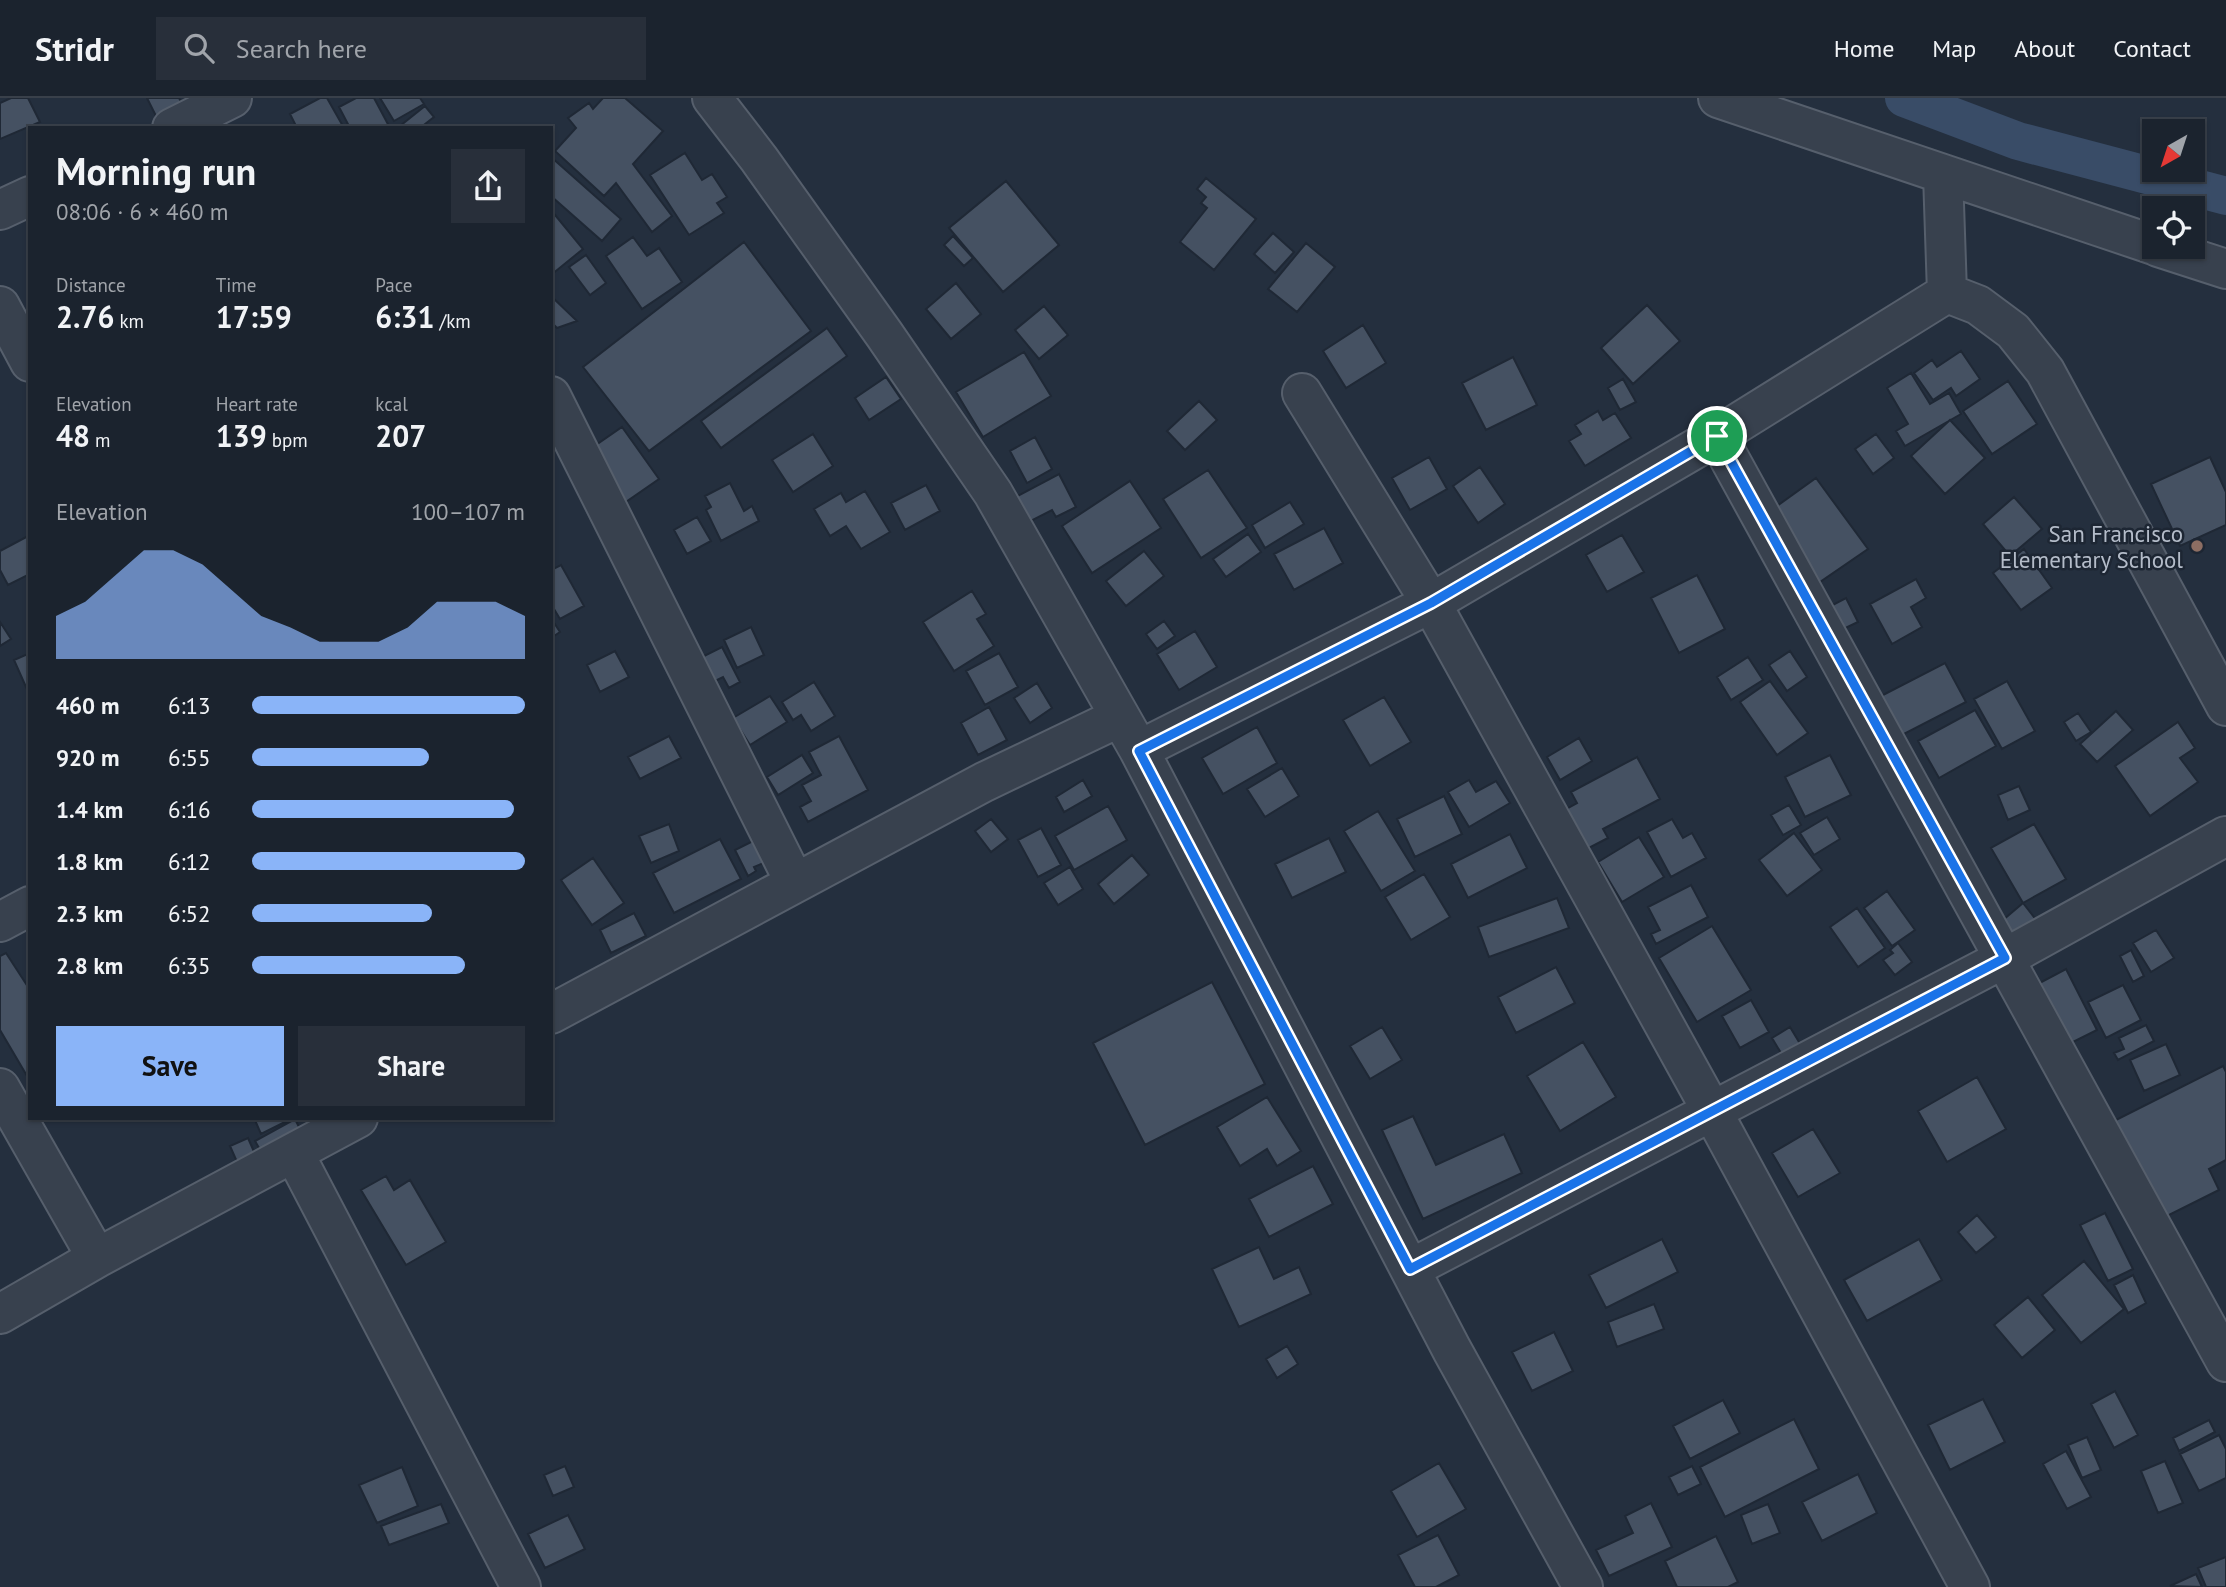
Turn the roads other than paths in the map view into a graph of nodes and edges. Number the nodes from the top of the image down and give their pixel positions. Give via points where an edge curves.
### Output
1 (232, 98) edge
2 (712, 98) edge
3 (1718, 98) edge
4 (176, 126) edge
5 (1943, 174) junction
6 (28, 197) edge
7 (0, 210) edge
8 (2142, 241) edge
9 (2194, 259) edge
10 (2226, 270) edge
11 (1947, 293) junction
12 (0, 306) edge
13 (28, 358) edge
14 (1302, 393) dead end
15 (553, 400) edge
16 (1717, 436) junction
17 (1431, 603) junction
18 (2226, 706) edge
19 (1120, 717) junction
20 (1139, 751) junction
21 (2226, 836) edge
22 (795, 883) junction
23 (28, 907) edge
24 (0, 922) edge
25 (2005, 958) junction
26 (553, 1013) edge
27 (0, 1088) edge
28 (1713, 1113) junction
29 (354, 1120) edge
30 (294, 1153) junction
31 (97, 1258) junction
32 (1410, 1269) junction
33 (0, 1314) edge
34 (2226, 1362) edge
35 (521, 1587) edge
36 (1583, 1587) edge
37 (1970, 1587) edge

1 - 4 street
2 - 19 street via 993,493
3 - 5 street
5 - 8 street
5 - 11 street
6 - 7 street
9 - 10 street
11 - 16 street
11 - 18 street via 1978,305 2013,331 2045,371
12 - 13 street
14 - 17 street
15 - 22 street
16 - 17 street
16 - 25 street
17 - 20 street
17 - 28 street
19 - 20 street
19 - 22 street via 984,782
20 - 32 street
21 - 25 street
22 - 26 street
23 - 24 street
25 - 28 street
25 - 34 street
27 - 31 street
28 - 32 street
28 - 37 street
29 - 30 street
30 - 31 street
30 - 35 street
31 - 33 street
32 - 36 street

